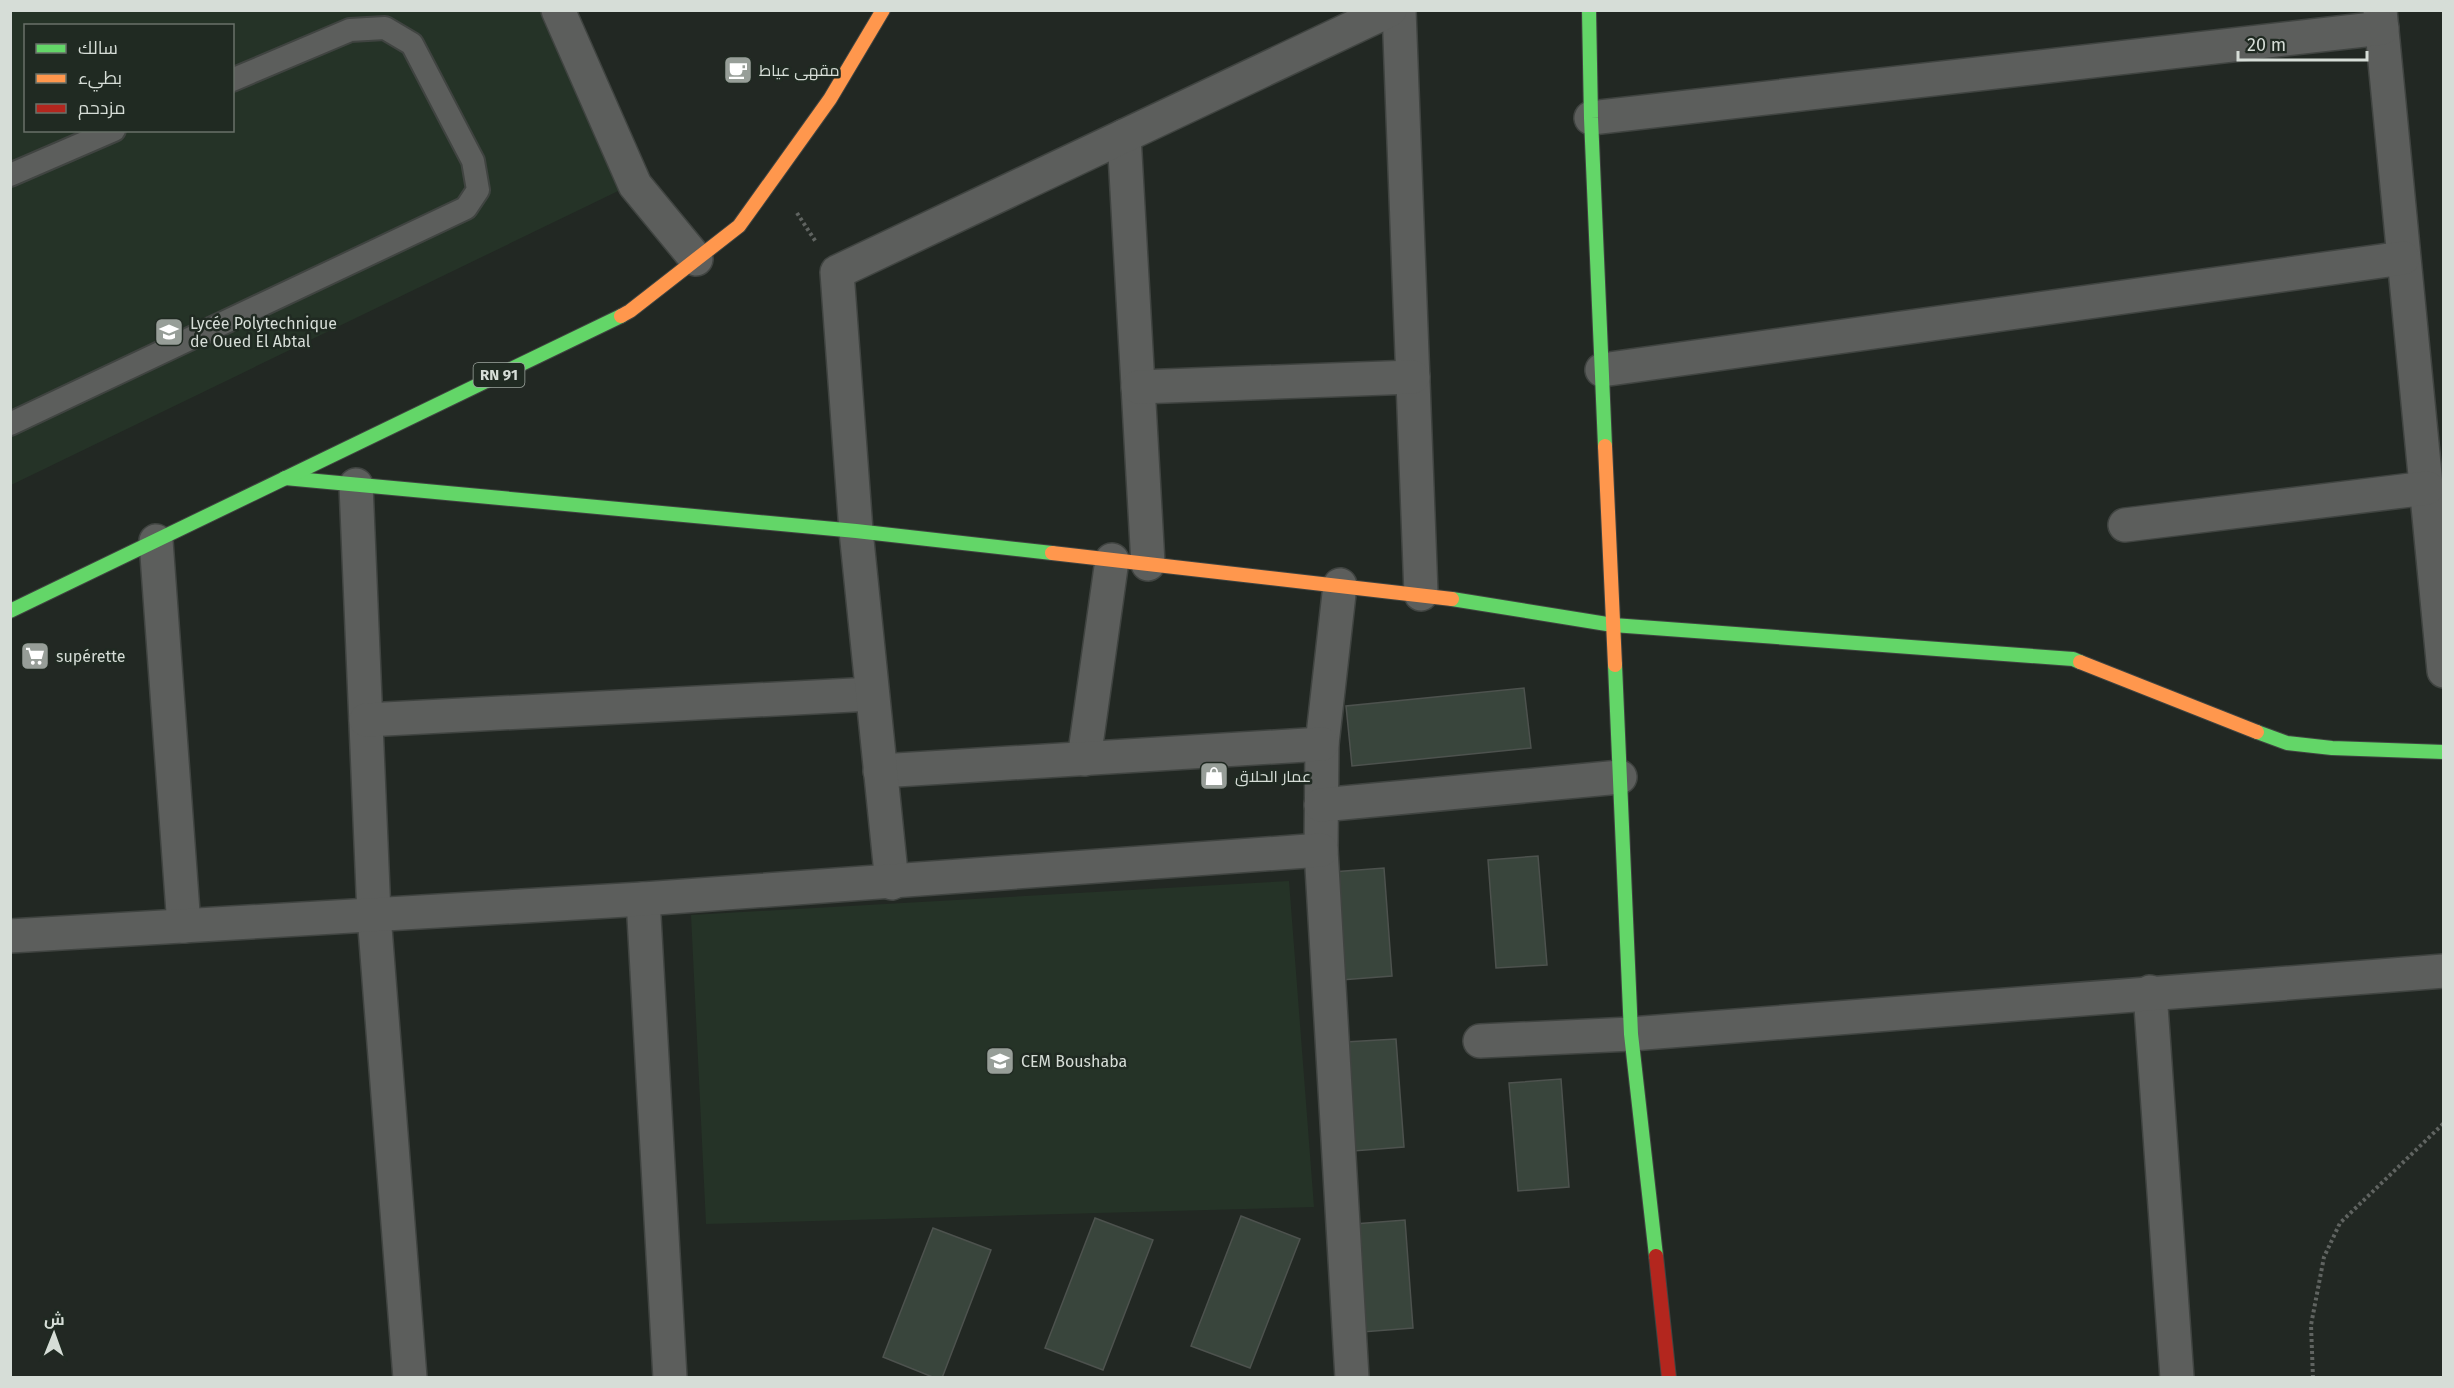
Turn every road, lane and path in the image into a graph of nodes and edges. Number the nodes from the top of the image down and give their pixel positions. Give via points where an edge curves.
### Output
1 (558, 10) edge
2 (883, 10) edge
3 (1390, 10) edge
4 (1399, 10) edge
5 (1589, 10) edge
6 (2381, 20) edge
7 (234, 79) edge
8 (1591, 118) junction
9 (109, 132) edge
10 (1124, 136) junction
11 (10, 174) edge
12 (774, 178) junction
13 (2403, 258) junction
14 (696, 259) junction
15 (837, 272) junction
16 (1602, 370) junction
17 (1413, 377) junction
18 (1138, 387) junction
19 (10, 424) edge
20 (285, 478) junction
21 (356, 485) junction
22 (2427, 488) junction
23 (2125, 525) dead end
24 (856, 531) junction
25 (156, 541) junction
26 (1112, 560) junction
27 (1148, 564) junction
28 (1340, 585) junction
29 (1420, 594) junction
30 (10, 611) edge
31 (1613, 625) junction
32 (2444, 671) edge
33 (872, 694) junction
34 (366, 720) junction
35 (1322, 744) junction
36 (2444, 752) edge
37 (1084, 759) junction
38 (880, 771) junction
39 (1620, 777) junction
40 (1321, 805) junction
41 (1321, 850) junction
42 (892, 883) junction
43 (643, 899) junction
44 (374, 915) junction
45 (184, 926) junction
46 (10, 936) edge
47 (2444, 971) edge
48 (2150, 992) junction
49 (1631, 1034) junction
50 (1480, 1041) dead end
51 (2444, 1123) edge
52 (410, 1377) edge
53 (670, 1377) edge
54 (1352, 1377) edge
55 (1669, 1377) edge
56 (2177, 1377) edge
57 (2313, 1377) edge

1 - 14 street via 635,185
2 - 12 street, RN 91 via 830,99
3 - 10 street
4 - 17 street
5 - 8 street
6 - 8 street
6 - 13 street
7 - 19 lane via 350,30 385,28 412,44 473,161 478,190 466,208
8 - 16 street
9 - 11 lane
10 - 15 street
10 - 18 street
12 - 14 street, RN 91 via 739,226
12 - 15 path
13 - 16 street
13 - 22 street
14 - 20 street, RN 91 via 630,311
15 - 24 street
16 - 31 street
17 - 18 street
17 - 29 street
18 - 27 street
20 - 21 street
20 - 25 street, RN 91
21 - 24 street
21 - 34 street
22 - 23 street
22 - 32 street
24 - 26 street
24 - 33 street
25 - 30 street, RN 91
25 - 45 street
26 - 27 street
26 - 37 street
27 - 28 street
28 - 29 street
28 - 35 street
29 - 31 street
31 - 36 street via 2073,659 2287,742 2332,748
31 - 39 street
33 - 34 street
33 - 38 street
34 - 44 street
35 - 37 street
35 - 40 street
37 - 38 street
38 - 42 street
39 - 40 street
39 - 49 street
40 - 41 street
41 - 42 street
41 - 54 street
42 - 43 street
43 - 44 street
43 - 53 street
44 - 45 street
44 - 52 street
45 - 46 street
47 - 48 street
48 - 49 street
48 - 56 street
49 - 50 street
49 - 55 street
51 - 57 path via 2340,1223 2324,1257 2312,1325

